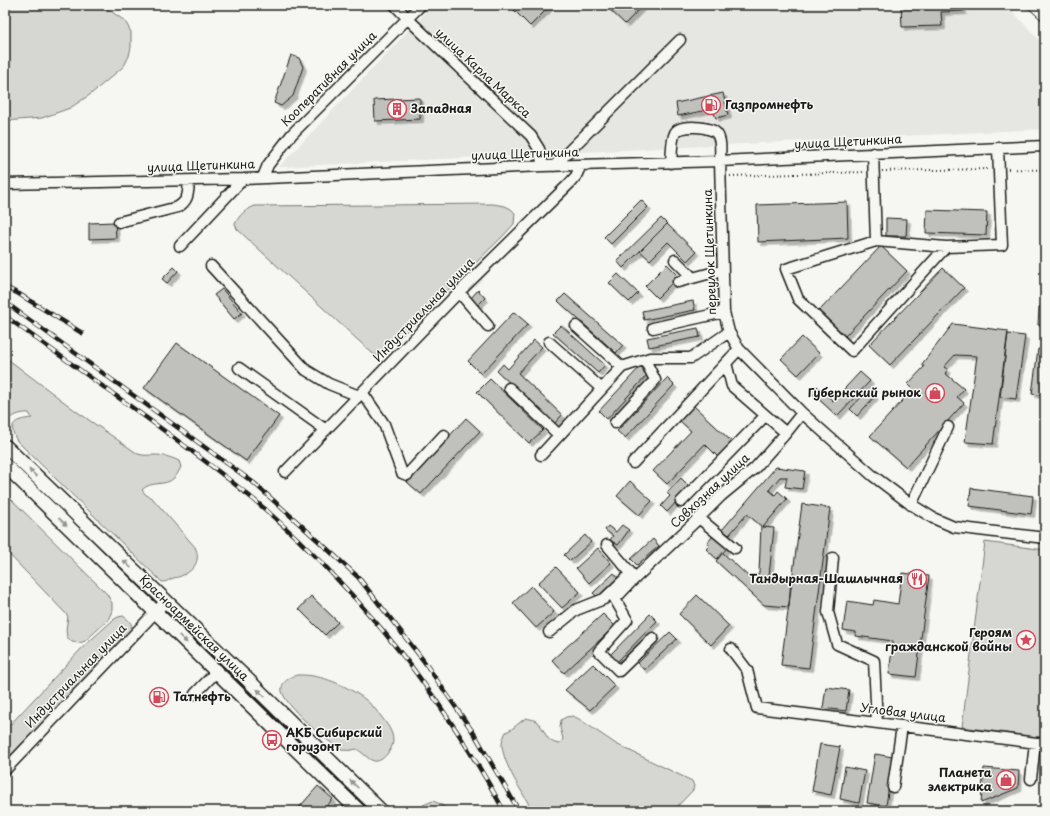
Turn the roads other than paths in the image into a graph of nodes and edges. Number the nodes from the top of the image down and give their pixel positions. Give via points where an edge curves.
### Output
1 (395, 5) edge
2 (421, 5) edge
3 (408, 19) junction
4 (680, 40) dead end
5 (1045, 146) edge
6 (998, 148) junction
7 (873, 154) junction
8 (720, 161) junction
9 (671, 163) junction
10 (581, 165) junction
11 (543, 166) junction
12 (554, 166) junction
13 (263, 177) junction
14 (243, 179) junction
15 (189, 181) junction
16 (5, 184) edge
17 (119, 222) dead end
18 (876, 241) junction
19 (180, 246) dead end
20 (946, 247) junction
21 (675, 260) dead end
22 (210, 266) dead end
23 (722, 270) junction
24 (693, 278) junction
25 (678, 282) dead end
26 (459, 292) junction
27 (724, 312) junction
28 (488, 326) dead end
29 (576, 326) dead end
30 (652, 328) dead end
31 (729, 332) junction
32 (550, 342) dead end
33 (739, 349) junction
34 (645, 360) junction
35 (726, 363) junction
36 (622, 366) junction
37 (239, 368) dead end
38 (508, 388) dead end
39 (602, 389) junction
40 (360, 394) junction
41 (802, 413) junction
42 (765, 416) junction
43 (615, 423) dead end
44 (948, 427) dead end
45 (326, 430) junction
46 (786, 433) junction
47 (444, 435) dead end
48 (559, 436) junction
49 (5, 446) edge
50 (541, 455) dead end
51 (633, 463) dead end
52 (5, 465) edge
53 (286, 472) dead end
54 (681, 502) dead end
55 (911, 505) junction
56 (700, 518) junction
57 (1045, 538) edge
58 (607, 545) dead end
59 (735, 548) dead end
60 (833, 558) dead end
61 (632, 578) junction
62 (166, 602) junction
63 (155, 612) junction
64 (549, 632) dead end
65 (653, 638) dead end
66 (731, 649) dead end
67 (216, 672) junction
68 (196, 694) dead end
69 (877, 723) junction
70 (902, 726) junction
71 (1040, 743) edge
72 (5, 770) edge
73 (1031, 780) dead end
74 (894, 788) dead end
75 (359, 811) edge
76 (381, 811) edge

1 - 3 street, улица Карла Маркса
2 - 3 street, Кооперативная улица
3 - 11 street, улица Карла Маркса via 531,136 539,149
3 - 13 street, Кооперативная улица via 292,134 268,165
4 - 12 street
5 - 6 street, улица Щетинкина
6 - 7 street, улица Щетинкина
6 - 20 street via 1002,246
7 - 8 street, улица Щетинкина
7 - 18 street
8 - 9 street, улица Щетинкина
8 - 9 street, переулок Щетинкина via 717,133 710,129 686,127 675,131
8 - 23 street, переулок Щетинкина
9 - 10 street, улица Щетинкина
10 - 12 street, улица Щетинкина
10 - 26 street, Индустриальная улица via 570,183
11 - 12 street, улица Щетинкина
11 - 13 street, улица Щетинкина
13 - 14 street, улица Щетинкина
14 - 15 street, улица Щетинкина
14 - 19 street
15 - 16 street, улица Щетинкина
15 - 17 street via 187,200 178,207
18 - 20 street
18 - 20 street via 786,269 798,299 852,351
21 - 24 street
22 - 40 street via 306,370 329,384
23 - 24 street
23 - 27 street, переулок Щетинкина
24 - 25 street
26 - 28 street
26 - 40 street, Индустриальная улица
27 - 30 street
27 - 31 street, переулок Щетинкина
29 - 36 street
31 - 33 street, переулок Щетинкина
31 - 34 street via 692,358
32 - 39 street
33 - 35 street
33 - 41 street, переулок Щетинкина
34 - 36 street
34 - 43 street via 655,380
35 - 42 street via 732,386
35 - 51 street
36 - 39 street
37 - 45 street
38 - 48 street
39 - 48 street
40 - 45 street, Индустриальная улица
40 - 47 street via 384,424 402,473 407,475
41 - 46 street, Совхозная улица
41 - 55 street, переулок Щетинкина via 872,475
42 - 46 street
42 - 54 street
44 - 55 street
45 - 53 street, Индустриальная улица
46 - 56 street, Совхозная улица via 754,468
48 - 50 street
62 -> 49 main road, Красноармейская улица
52 -> 63 main road, Красноармейская улица
55 - 57 street, переулок Щетинкина via 954,528
56 - 59 street
56 - 61 street, Совхозная улица
58 - 61 street
60 - 69 street via 828,612 837,644 874,662
61 - 64 street via 604,599 576,610
61 - 65 street via 615,599 627,620 599,651 619,672
62 - 63 street, Индустриальная улица
76 -> 62 main road, Красноармейская улица
63 -> 67 main road, Красноармейская улица
63 - 72 street, Индустриальная улица
66 - 69 street, Угловая улица via 746,670 757,708
67 - 68 street
67 - 75 main road, Красноармейская улица
69 - 70 street, Угловая улица
70 - 71 street, Угловая улица
70 - 74 street
71 - 73 street

